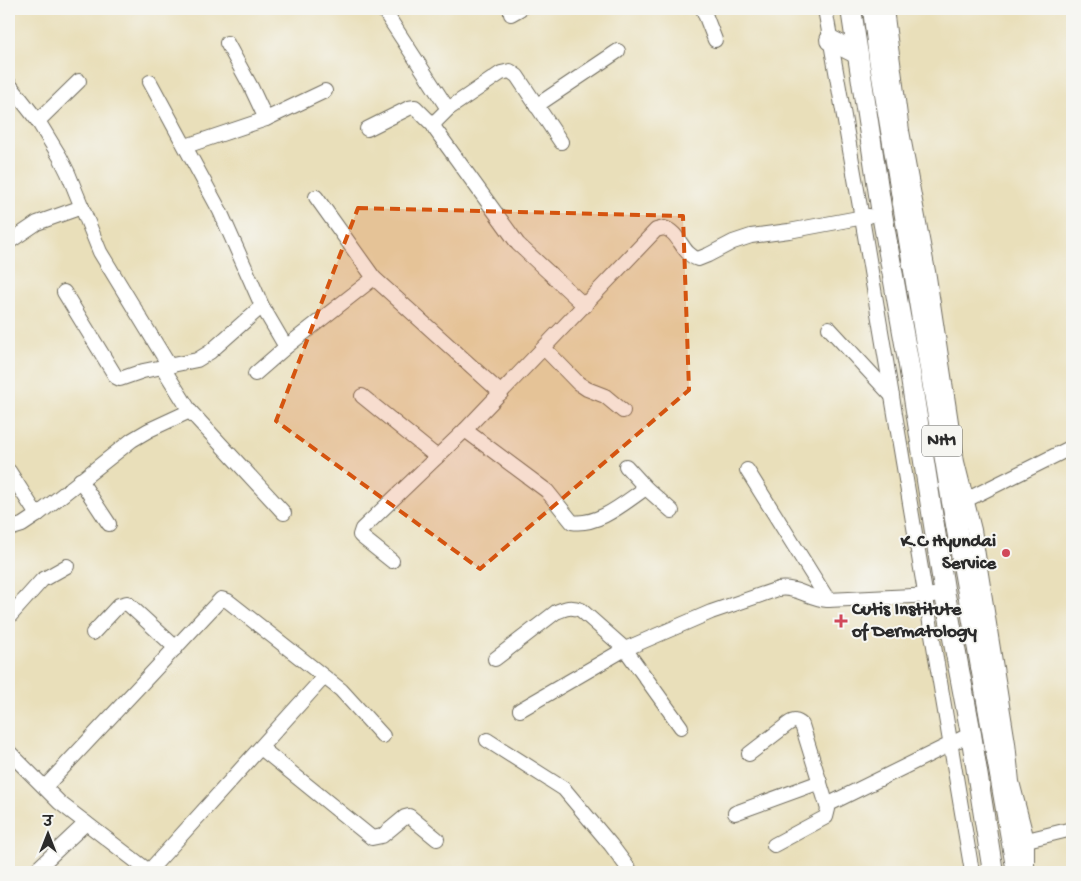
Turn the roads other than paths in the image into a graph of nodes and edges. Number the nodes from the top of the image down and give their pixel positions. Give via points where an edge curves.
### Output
1 (383, 9) edge
2 (702, 9) edge
3 (825, 9) edge
4 (851, 9) edge
5 (873, 9) edge
6 (886, 9) edge
7 (715, 40) dead end
8 (830, 40) junction
9 (227, 43) dead end
10 (618, 51) dead end
11 (858, 54) junction
12 (79, 81) dead end
13 (150, 82) dead end
14 (9, 84) edge
15 (325, 91) dead end
16 (536, 106) junction
17 (448, 109) junction
18 (266, 119) junction
19 (38, 121) junction
20 (434, 126) junction
21 (368, 129) dead end
22 (561, 142) dead end
23 (186, 146) junction
24 (316, 197) dead end
25 (82, 207) junction
26 (882, 214) junction
27 (862, 218) junction
28 (9, 242) edge
29 (374, 278) junction
30 (64, 292) dead end
31 (262, 306) junction
32 (585, 306) junction
33 (829, 328) dead end
34 (286, 347) junction
35 (544, 348) junction
36 (166, 368) junction
37 (255, 374) dead end
38 (500, 393) junction
39 (362, 396) dead end
40 (892, 396) junction
41 (190, 411) junction
42 (623, 411) dead end
43 (465, 430) junction
44 (1072, 447) edge
45 (436, 457) junction
46 (626, 466) dead end
47 (747, 470) dead end
48 (9, 471) edge
49 (80, 480) junction
50 (646, 488) junction
51 (959, 501) junction
52 (672, 511) dead end
53 (284, 513) dead end
54 (37, 515) junction
55 (109, 524) dead end
56 (9, 529) edge
57 (392, 562) dead end
58 (67, 566) dead end
59 (935, 595) junction
60 (828, 600) junction
61 (9, 617) edge
62 (93, 633) dead end
63 (176, 648) junction
64 (625, 649) junction
65 (495, 659) dead end
66 (324, 678) junction
67 (520, 710) dead end
68 (680, 727) dead end
69 (971, 734) junction
70 (383, 736) dead end
71 (488, 740) dead end
72 (950, 743) junction
73 (261, 748) junction
74 (9, 752) edge
75 (750, 754) dead end
76 (820, 782) junction
77 (45, 787) junction
78 (827, 805) junction
79 (735, 813) dead end
80 (86, 823) junction
81 (1072, 830) edge
82 (436, 839) dead end
83 (1019, 839) junction
84 (774, 845) dead end
85 (34, 872) edge
86 (150, 872) edge
87 (631, 872) edge
88 (972, 872) edge
89 (993, 872) edge
90 (1017, 872) edge
91 (1028, 872) edge

1 - 17 street
2 - 7 street
3 - 8 street
4 - 11 highway, NH1
5 - 51 highway, NH1 via 882,78
6 - 51 street via 902,131 929,277 957,462
8 - 11 highway
8 - 27 street
9 - 18 street
10 - 16 street
11 - 26 highway, NH1
12 - 19 street
13 - 23 street
14 - 19 street
15 - 18 street
16 - 17 street via 517,76 506,71
16 - 22 street
17 - 20 street
18 - 23 street
19 - 25 street via 68,173
20 - 21 street via 417,108 412,108
20 - 32 street via 518,244
23 - 31 street via 220,211
24 - 29 street
25 - 28 street via 37,223
25 - 36 street via 100,252
26 - 27 street
26 - 59 highway, NH1 via 909,366
27 - 32 street via 751,236 698,259 685,251 672,231 661,228
27 - 40 street
29 - 34 street
29 - 38 street
30 - 36 street via 118,379
31 - 34 street
31 - 36 street via 204,357
32 - 35 street
33 - 40 street
34 - 37 street
35 - 38 street
35 - 42 street via 578,383 605,396
36 - 41 street
38 - 43 street
39 - 45 street
40 - 59 street
41 - 49 street via 149,430
41 - 53 street
43 - 45 street
43 - 50 street via 547,491 572,522 605,515
44 - 51 street
45 - 57 street via 362,529 362,538
46 - 50 street
47 - 60 street
48 - 54 street
49 - 54 street
49 - 55 street
50 - 52 street
51 - 83 highway, NH1
54 - 56 street
58 - 61 street via 42,580
59 - 60 street
59 - 69 highway, NH1
59 - 72 street
60 - 64 street via 819,600 793,589 778,589 711,612
62 - 63 street via 119,606 127,604
63 - 66 street via 218,601 225,599
63 - 77 street
64 - 65 street via 581,610 567,608 556,612
64 - 67 street
64 - 68 street
66 - 70 street via 350,699
66 - 73 street
69 - 72 street
69 - 89 highway, NH1
71 - 87 street via 564,790
72 - 78 street
72 - 88 street
73 - 82 street via 372,838 382,836 409,816
73 - 86 street
74 - 77 street
75 - 76 street via 788,724 798,722 802,725
76 - 78 street
76 - 79 street
77 - 80 street
78 - 84 street via 826,816
80 - 85 street
80 - 86 street
81 - 83 street
83 - 90 highway, NH1
83 - 91 street

